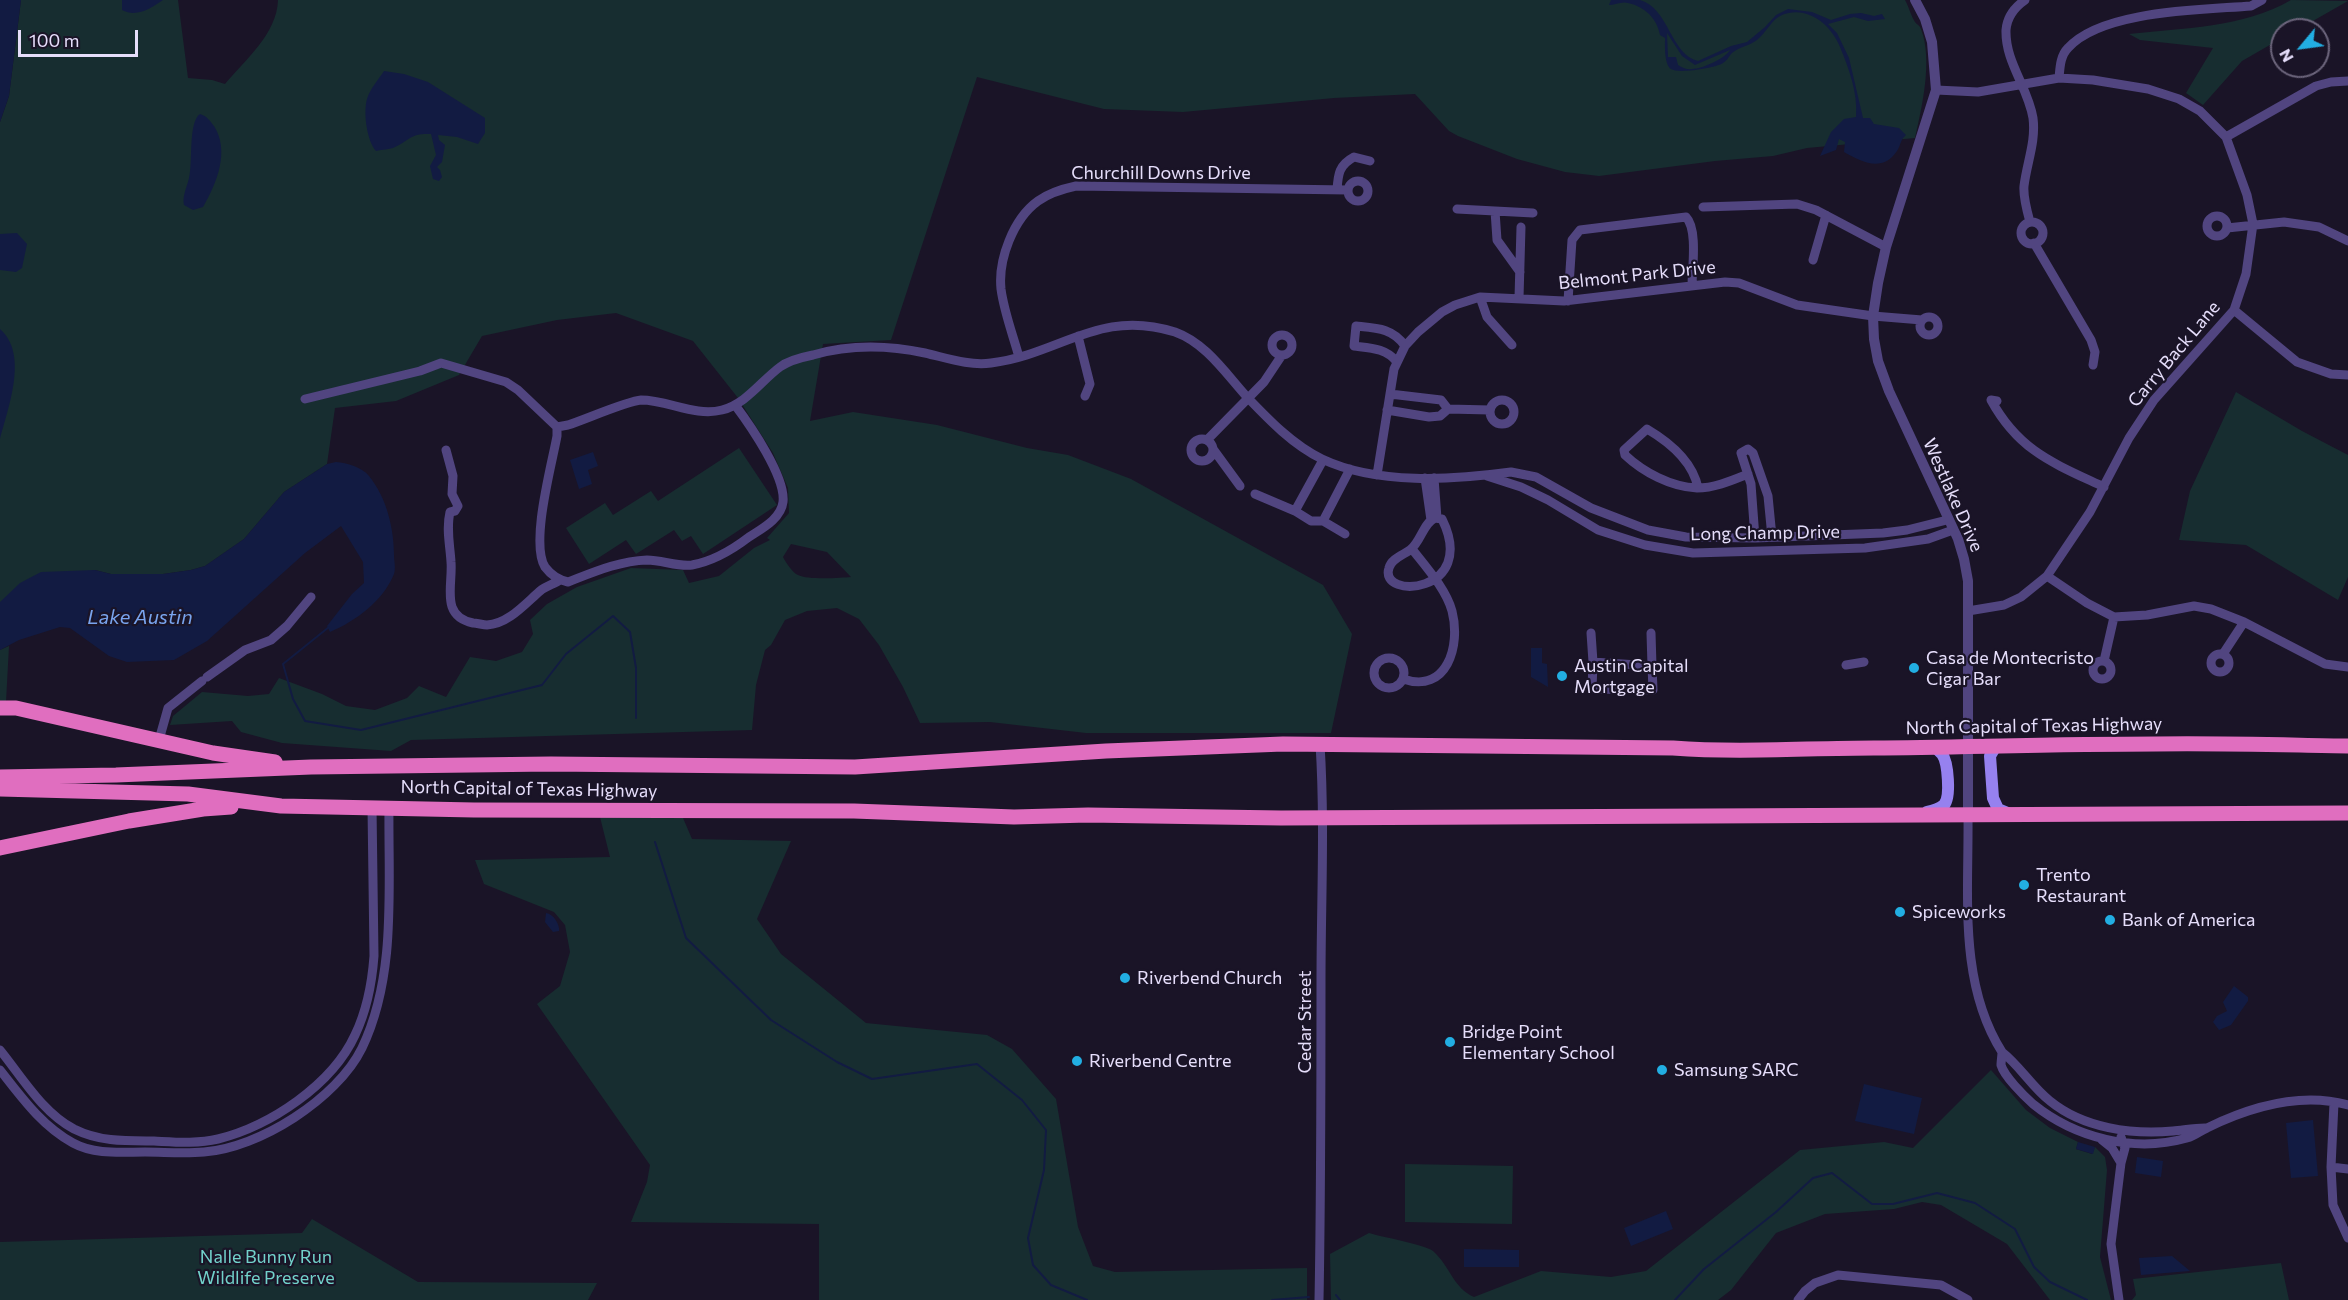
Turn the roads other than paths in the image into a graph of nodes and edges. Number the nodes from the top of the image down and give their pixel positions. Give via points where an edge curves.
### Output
1 (1915, 0) edge
2 (2025, 0) edge
3 (2262, 0) edge
4 (2220, 4) edge
5 (2059, 78) junction
6 (2348, 81) edge
7 (2021, 86) junction
8 (1936, 90) junction
9 (2226, 137) junction
10 (1370, 161) dead end
11 (1337, 190) junction
12 (1348, 190) dead end
13 (1703, 207) dead end
14 (1457, 209) dead end
15 (1496, 211) junction
16 (1533, 213) dead end
17 (1826, 215) junction
18 (2030, 222) junction
19 (2253, 224) junction
20 (1521, 227) dead end
21 (2227, 228) dead end
22 (2348, 241) edge
23 (2034, 243) junction
24 (1886, 247) junction
25 (1813, 260) dead end
26 (1520, 272) junction
27 (1692, 286) junction
28 (1480, 297) junction
29 (1519, 298) junction
30 (1568, 301) junction
31 (2234, 310) junction
32 (1873, 316) junction
33 (1922, 320) dead end
34 (1077, 336) junction
35 (1512, 345) dead end
36 (1405, 346) junction
37 (1282, 356) dead end
38 (1019, 357) junction
39 (1397, 362) junction
40 (2093, 365) dead end
41 (2348, 375) edge
42 (1390, 394) junction
43 (1085, 396) dead end
44 (1248, 398) junction
45 (304, 399) dead end
46 (1996, 402) dead end
47 (735, 405) junction
48 (1448, 409) junction
49 (1387, 410) junction
50 (1490, 410) dead end
51 (557, 427) junction
52 (1207, 440) junction
53 (1213, 449) junction
54 (446, 450) dead end
55 (1323, 460) junction
56 (1350, 469) junction
57 (1748, 474) junction
58 (1377, 475) junction
59 (1485, 476) junction
60 (1430, 478) junction
61 (1240, 486) dead end
62 (2104, 487) junction
63 (1698, 488) junction
64 (1255, 494) dead end
65 (1295, 511) junction
66 (1606, 514) junction
67 (1434, 519) junction
68 (1323, 521) junction
69 (1950, 525) junction
70 (1598, 530) junction
71 (1345, 534) dead end
72 (1763, 538) junction
73 (1412, 549) junction
74 (1763, 550) junction
75 (2047, 576) junction
76 (560, 580) junction
77 (1435, 580) junction
78 (311, 597) dead end
79 (1968, 611) junction
80 (2114, 617) junction
81 (2244, 622) junction
82 (1591, 633) dead end
83 (1651, 633) dead end
84 (2223, 654) dead end
85 (2104, 661) dead end
86 (1593, 662) junction
87 (1864, 662) dead end
88 (1846, 665) dead end
89 (1652, 666) junction
90 (2348, 667) edge
91 (1403, 679) dead end
92 (0, 708) edge
93 (159, 740) junction
94 (1320, 744) junction
95 (1996, 746) junction
96 (2348, 746) edge
97 (1935, 747) junction
98 (1969, 748) junction
99 (311, 767) junction
100 (0, 777) edge
101 (16, 783) junction
102 (0, 789) edge
103 (264, 805) junction
104 (372, 807) junction
105 (389, 807) junction
106 (2348, 813) edge
107 (2015, 815) junction
108 (1911, 816) junction
109 (1968, 816) junction
110 (1323, 817) junction
111 (0, 848) edge
112 (374, 956) junction
113 (387, 957) junction
114 (0, 1050) edge
115 (2002, 1052) junction
116 (0, 1070) edge
117 (317, 1085) junction
118 (325, 1093) junction
119 (36, 1095) junction
120 (2334, 1103) junction
121 (26, 1104) junction
122 (2348, 1106) edge
123 (2205, 1128) junction
124 (2114, 1129) junction
125 (2100, 1138) junction
126 (2124, 1142) junction
127 (173, 1147) junction
128 (2121, 1163) junction
129 (2331, 1167) junction
130 (2348, 1169) edge
131 (2348, 1238) edge
132 (1319, 1300) edge
133 (1798, 1300) edge
134 (1968, 1300) edge
135 (2118, 1300) edge

1 - 8 street, Westlake Drive via 1932,42
2 - 7 street via 2011,13 2006,29 2007,45
3 - 4 street via 2251,6
4 - 5 street via 2130,18 2085,34 2061,58
5 - 7 street, Carry Back Lane
5 - 9 street, Carry Back Lane via 2148,89 2179,99 2200,111
6 - 9 street via 2316,86
7 - 8 street, Carry Back Lane via 1978,92
7 - 18 street via 2033,118 2033,145 2024,187
8 - 24 street, Westlake Drive
9 - 19 street, Carry Back Lane
10 - 11 street via 1354,157 1346,161 1338,171
11 - 12 street, Churchill Downs Drive
11 - 38 street, Churchill Downs Drive via 1076,186 1048,195 1030,207 1021,220 1001,273 1002,298
13 - 17 street via 1797,204
14 - 15 street
15 - 16 street
15 - 26 street via 1497,240
17 - 24 street
17 - 25 street
18 - 23 street via 2042,231 2041,239
18 - 23 street via 2021,235 2026,242
19 - 21 street
19 - 22 street via 2284,222 2319,227
19 - 31 street, Carry Back Lane via 2246,274
20 - 26 street
23 - 40 street via 2091,340 2095,352
24 - 32 street, Westlake Drive
26 - 29 street
27 - 30 street, Belmont Park Drive
27 - 30 street via 1693,233 1686,218 1580,230 1572,240
27 - 32 street, Belmont Park Drive via 1739,283 1797,305
28 - 29 street, Belmont Park Drive
28 - 35 street via 1487,317
28 - 36 street, Belmont Park Drive via 1442,312
29 - 30 street, Belmont Park Drive
31 - 41 street via 2297,362 2331,374
31 - 62 street, Carry Back Lane via 2154,400
32 - 33 street, Belmont Park Drive
32 - 69 street, Westlake Drive via 1882,376
34 - 38 street, Long Champ Drive
34 - 43 street via 1090,384
34 - 44 street, Long Champ Drive via 1115,325 1143,324 1179,334 1209,354
36 - 39 street, Belmont Park Drive
36 - 39 street via 1399,336 1385,330 1356,326 1353,346 1382,350
37 - 44 street
38 - 47 street, Long Champ Drive via 973,364 900,348 839,349 782,365
39 - 42 street, Belmont Park Drive
42 - 48 street via 1441,400
42 - 49 street, Belmont Park Drive
44 - 52 street
44 - 55 street, Long Champ Drive via 1285,434
45 - 51 street via 441,363 506,382
46 - 62 street via 1991,400 2027,447 2053,464
47 - 51 street, Long Champ Drive via 708,412 639,400
47 - 76 street via 760,440 781,486 783,502 772,521 711,561 689,566 647,560 617,564 568,582
48 - 49 street via 1440,416 1429,417
48 - 50 street
49 - 58 street, Belmont Park Drive
51 - 76 street via 540,527 544,566
52 - 53 street
52 - 53 street via 1194,443 1193,456 1206,460
53 - 61 street
54 - 76 street via 453,476 452,494 458,506 450,512 447,523 450,605 455,614 466,621 487,625 508,617
55 - 56 street, Long Champ Drive
55 - 65 street
56 - 58 street, Long Champ Drive
56 - 68 street
57 - 63 street
57 - 72 street
57 - 72 street via 1742,453 1748,449 1753,453 1768,496
58 - 60 street, Long Champ Drive
59 - 60 street, Long Champ Drive
59 - 66 street, Long Champ Drive via 1511,472 1536,477
59 - 70 street, Long Champ Drive via 1521,487
60 - 67 street
62 - 75 street, Carry Back Lane
63 - 63 street via 1642,470 1624,456 1624,450 1647,429 1688,464
64 - 65 street
65 - 68 street via 1311,521
66 - 70 street
66 - 72 street, Long Champ Drive via 1648,530 1686,537
67 - 73 street
67 - 77 street via 1442,519 1450,547 1444,571
68 - 71 street
69 - 72 street, Long Champ Drive via 1883,533
69 - 74 street, Long Champ Drive via 1928,539 1865,548
69 - 79 street, Westlake Drive via 1964,559
70 - 74 street, Long Champ Drive via 1645,545 1693,553
72 - 74 street
73 - 77 street
73 - 77 street via 1389,568 1392,582 1424,585
75 - 79 street, Carry Back Lane via 2004,605
75 - 80 street
77 - 91 street via 1452,611 1450,661 1432,679 1420,683
78 - 93 street via 271,640 245,650 168,708
79 - 98 street, Westlake Drive
80 - 81 street via 2194,606
80 - 85 street
81 - 84 street
81 - 90 street via 2325,664
82 - 86 street
83 - 89 street
86 - 89 street
86 - 89 street via 1592,689 1653,690
87 - 88 street
92 - 93 highway via 16,708
93 - 99 highway via 213,753
94 - 97 highway, North Capital of Texas Highway via 1674,748 1721,752
94 - 99 highway, North Capital of Texas Highway via 1106,751 855,767
94 - 110 street, Cedar Street
95 - 96 highway, North Capital of Texas Highway
95 - 98 highway, North Capital of Texas Highway
95 - 107 main road via 1990,756 1994,804
97 - 98 highway, North Capital of Texas Highway
97 - 108 main road via 1946,760 1946,802 1933,811
98 - 109 street, Westlake Drive
99 - 101 highway, North Capital of Texas Highway
100 - 101 highway, North Capital of Texas Highway
101 - 102 highway, North Capital of Texas Highway
101 - 103 highway, North Capital of Texas Highway via 188,794
103 - 104 highway, North Capital of Texas Highway
103 - 111 highway via 140,819
104 - 105 highway, North Capital of Texas Highway
104 - 112 street
105 - 110 highway, North Capital of Texas Highway
105 - 113 street
106 - 107 highway
107 - 109 highway
108 - 109 highway, North Capital of Texas Highway
108 - 110 highway, North Capital of Texas Highway
109 - 115 street, Westlake Drive via 1969,948 1974,985
110 - 132 street, Cedar Street
112 - 113 street
112 - 117 street via 368,999 355,1037
113 - 118 street via 380,1000 367,1036 351,1064
114 - 119 street
115 - 124 street, Westlake Drive via 2053,1103 2079,1118
115 - 125 street, Westlake Drive via 2001,1065 2028,1099 2062,1123
116 - 121 street
117 - 118 street
117 - 127 street via 279,1113 237,1133
118 - 127 street via 283,1125 248,1141 205,1152
119 - 121 street
119 - 127 street via 56,1118 96,1137
120 - 122 street, Westlake Drive
120 - 123 street, Westlake Drive via 2278,1103
120 - 129 street
121 - 127 street via 51,1128 96,1151
123 - 124 street, Westlake Drive via 2153,1132
123 - 126 street, Westlake Drive via 2187,1138
124 - 126 street
125 - 126 street, Westlake Drive
125 - 128 street
126 - 128 street
128 - 135 street via 2111,1244
129 - 130 street
129 - 131 street via 2333,1205
133 - 134 street via 1815,1283 1838,1275 1941,1285

